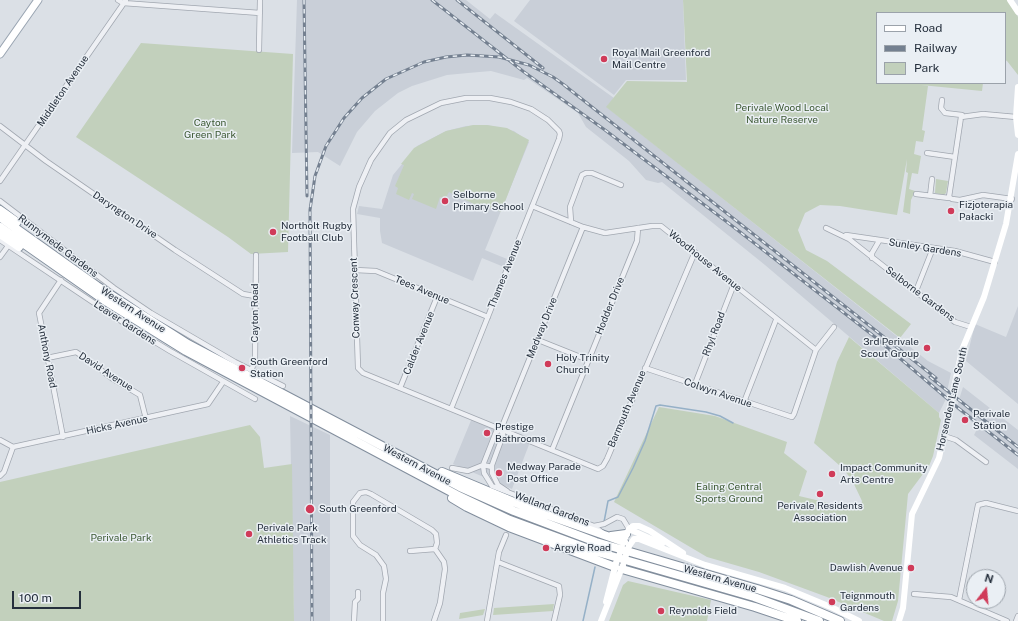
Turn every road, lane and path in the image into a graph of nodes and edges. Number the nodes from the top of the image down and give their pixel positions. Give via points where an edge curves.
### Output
1 (38, 0) edge
2 (118, 0) edge
3 (260, 0) edge
4 (1010, 0) edge
5 (124, 2) edge
6 (1018, 12) edge
7 (260, 13) junction
8 (259, 50) dead end
9 (0, 54) edge
10 (1018, 87) edge
11 (942, 100) dead end
12 (962, 115) junction
13 (1016, 117) junction
14 (0, 126) edge
15 (1018, 135) edge
16 (559, 139) joint
17 (26, 146) junction
18 (927, 153) dead end
19 (1018, 156) edge
20 (954, 157) junction
21 (932, 179) dead end
22 (0, 181) edge
23 (621, 185) dead end
24 (916, 194) dead end
25 (930, 196) junction
26 (949, 198) junction
27 (1012, 199) junction
28 (0, 201) edge
29 (532, 206) junction
30 (0, 210) edge
31 (0, 217) edge
32 (571, 222) junction
33 (583, 227) junction
34 (638, 228) junction
35 (826, 228) joint
36 (2, 230) edge
37 (0, 240) edge
38 (879, 241) junction
39 (8, 246) junction
40 (933, 248) junction
41 (695, 252) junction
42 (256, 256) dead end
43 (0, 257) edge
44 (872, 258) junction
45 (995, 262) junction
46 (354, 270) junction
47 (61, 280) junction
48 (734, 284) junction
49 (97, 286) junction
50 (916, 291) junction
51 (255, 296) junction
52 (437, 297) junction
53 (488, 317) junction
54 (776, 320) junction
55 (834, 327) dead end
56 (971, 328) junction
57 (538, 340) junction
58 (816, 350) junction
59 (47, 358) junction
60 (588, 360) junction
61 (645, 368) junction
62 (251, 370) junction
63 (223, 382) junction
64 (695, 384) junction
65 (283, 386) dead end
66 (400, 388) junction
67 (255, 398) dead end
68 (744, 402) junction
69 (451, 409) junction
70 (146, 419) junction
71 (501, 429) junction
72 (944, 436) junction
73 (63, 437) junction
74 (0, 440) edge
75 (13, 447) junction
76 (552, 450) junction
77 (986, 462) dead end
78 (418, 465) junction
79 (483, 465) junction
80 (492, 467) junction
81 (452, 468) dead end
82 (415, 474) junction
83 (0, 476) edge
84 (510, 493) junction
85 (1018, 511) edge
86 (594, 526) junction
87 (506, 535) dead end
88 (608, 536) junction
89 (627, 540) junction
90 (435, 549) junction
91 (410, 550) dead end
92 (676, 553) junction
93 (694, 561) junction
94 (498, 562) junction
95 (619, 566) junction
96 (358, 592) dead end
97 (914, 594) dead end
98 (959, 600) junction
99 (1018, 616) edge
100 (354, 621) edge
101 (383, 621) edge
102 (434, 621) edge
103 (487, 621) edge
104 (554, 621) edge
105 (601, 621) edge
106 (797, 621) edge
107 (819, 621) edge
108 (840, 621) edge
109 (859, 621) edge
110 (898, 621) edge
111 (1007, 621) edge
112 (1016, 621) edge

1 - 9 main road
2 - 5 street
3 - 7 street
4 - 6 street
5 - 7 street
5 - 17 street, Middleton Avenue
7 - 8 street
10 - 13 street
11 - 12 street via 941,108 945,113
12 - 13 street
12 - 20 street
13 - 15 street
14 - 17 street, Daryngton Drive
16 - 29 street, Thames Avenue
16 - 46 street, Conway Crescent via 559,131 539,114 525,106 496,98 455,100 431,107 406,120 395,128 379,147 359,187 353,210
17 - 22 street, Middleton Avenue
17 - 51 street, Daryngton Drive via 175,250 243,294
18 - 20 street
19 - 27 street, Horsenden Lane South
20 - 26 street
21 - 25 street
23 - 32 street via 592,173 582,175 570,208
24 - 25 street
25 - 26 street
26 - 27 street via 960,200 984,195
27 - 45 street, Horsenden Lane South
28 - 62 street, Runnymede Gardens via 151,313
29 - 32 street, Woodhouse Avenue
29 - 53 street, Thames Avenue
30 - 49 highway
31 - 49 highway, Western Avenue
32 - 33 street, Woodhouse Avenue
33 - 34 street, Woodhouse Avenue via 605,233
33 - 57 street, Medway Drive
34 - 41 street, Woodhouse Avenue via 661,226
34 - 60 street, Hodder Drive via 637,240
35 - 38 street, Sunley Gardens via 850,236
35 - 44 street, Selborne Gardens via 849,239
36 - 82 highway, Western Avenue via 86,292 104,300 225,374
37 - 39 street, Leaver Gardens
38 - 40 street, Sunley Gardens
38 - 44 street, Sunley Gardens
39 - 43 street
39 - 47 street, Leaver Gardens
40 - 45 street, Sunley Gardens
40 - 50 street
41 - 48 street, Woodhouse Avenue
41 - 61 street, Barmouth Avenue
42 - 51 street, Cayton Road
44 - 50 street, Selborne Gardens
45 - 56 street, Horsenden Lane South
46 - 52 street, Tees Avenue via 376,271
46 - 66 street, Conway Crescent via 358,368 363,373
47 - 59 street, Anthony Road via 39,313
47 - 63 street, Leaver Gardens via 127,325
48 - 54 street, Woodhouse Avenue
48 - 64 street, Rhyl Road
49 - 78 highway, Western Avenue via 226,366
50 - 56 street, Selborne Gardens via 955,322
51 - 62 street, Cayton Road via 255,362
52 - 53 street, Tees Avenue
52 - 66 street, Calder Avenue
53 - 69 street, Thames Avenue
54 - 58 street, Woodhouse Avenue
54 - 68 street
55 - 58 street
56 - 72 street, Horsenden Lane South via 959,361
57 - 60 street
57 - 71 street, Medway Drive
58 - 68 street, Colwyn Avenue via 792,417
59 - 70 street, David Avenue via 76,352 140,394
59 - 73 street, Anthony Road
60 - 76 street, Hodder Drive
61 - 64 street, Colwyn Avenue
61 - 76 street, Barmouth Avenue via 602,466 598,469
62 - 65 street, Runnymede Gardens
63 - 67 street, Leaver Gardens
63 - 70 street, Hicks Avenue via 208,404
64 - 68 street, Colwyn Avenue
66 - 69 street, Conway Crescent
69 - 71 street, Conway Crescent
70 - 73 street, Hicks Avenue
71 - 76 street, Barmouth Avenue
71 - 79 street via 496,432
71 - 80 street via 503,435
72 - 77 street via 956,440
72 - 110 street, Horsenden Lane South via 935,468 912,514 903,608
73 - 75 street, Hicks Avenue
74 - 75 street
75 - 83 street via 4,472
78 - 88 highway via 438,470 547,516
78 - 108 highway, Western Avenue via 460,487 551,526 644,557 791,600
79 - 80 street
79 - 81 street via 468,471
79 - 84 street, Welland Gardens via 484,473 492,486
80 - 84 street via 494,479
82 - 95 highway via 467,507 502,524
82 - 107 highway, Western Avenue via 510,520 555,537 648,568 754,597
84 - 86 street, Welland Gardens
85 - 98 street via 986,503 978,504
86 - 88 street, Welland Gardens
86 - 89 street, Welland Gardens via 617,517 623,519
87 - 94 street
88 - 89 highway
89 - 92 street via 639,539
89 - 92 street via 649,537
89 - 93 street via 636,526 644,528
89 - 95 street, bridge
90 - 91 street
90 - 101 street via 437,538 432,530 372,494 366,492 356,496 353,502 353,536 360,545 376,555 386,572
90 - 102 street via 444,562 445,569 440,603
92 - 93 street
93 - 109 street via 785,588
94 - 103 street
94 - 104 street via 559,586 560,595
95 - 105 street
95 - 106 highway
96 - 100 street
97 - 98 street
98 - 111 street
99 - 112 street

